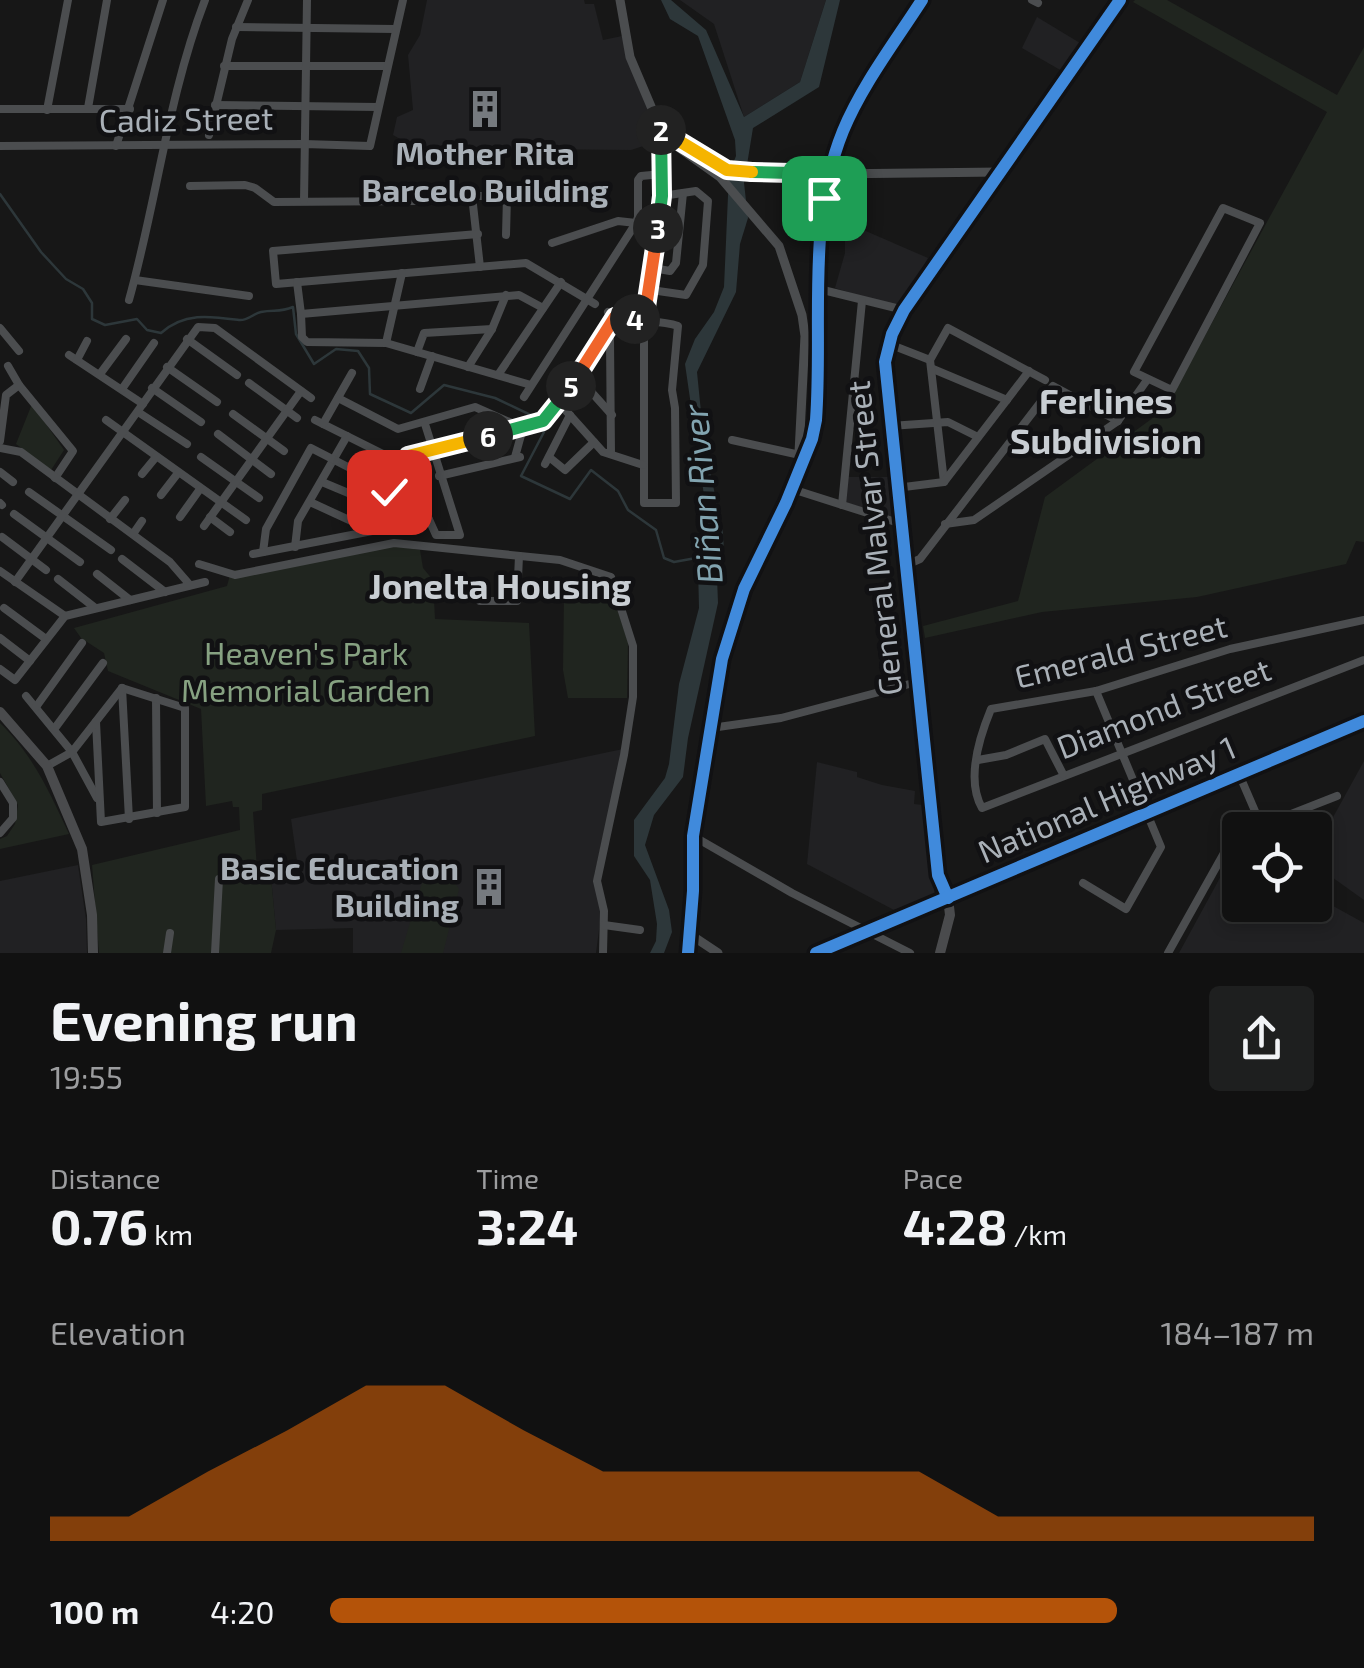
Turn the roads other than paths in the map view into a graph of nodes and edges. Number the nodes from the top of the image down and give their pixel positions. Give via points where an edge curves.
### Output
1 (68, 0) edge
2 (107, 0) edge
3 (164, 0) edge
4 (205, 0) edge
5 (248, 0) edge
6 (306, 0) edge
7 (403, 0) edge
8 (620, 0) edge
9 (922, 0) edge
10 (1120, 0) edge
11 (236, 27) junction
12 (306, 28) junction
13 (396, 28) junction
14 (224, 66) junction
15 (386, 66) junction
16 (306, 67) junction
17 (215, 105) junction
18 (304, 106) junction
19 (378, 107) junction
20 (88, 108) junction
21 (0, 109) edge
22 (47, 110) junction
23 (130, 110) junction
24 (662, 133) junction
25 (209, 135) dead end
26 (304, 144) junction
27 (165, 145) junction
28 (1, 146) edge
29 (116, 146) junction
30 (1001, 172) junction
31 (662, 174) junction
32 (829, 174) junction
33 (190, 186) dead end
34 (683, 193) junction
35 (456, 196) dead end
36 (472, 196) junction
37 (506, 196) junction
38 (549, 196) dead end
39 (662, 196) junction
40 (304, 201) junction
41 (416, 201) dead end
42 (636, 224) junction
43 (478, 234) junction
44 (506, 235) dead end
45 (552, 243) dead end
46 (480, 267) junction
47 (653, 268) junction
48 (402, 273) junction
49 (135, 280) junction
50 (297, 282) junction
51 (561, 282) junction
52 (819, 288) junction
53 (650, 290) junction
54 (506, 295) junction
55 (249, 296) dead end
56 (130, 300) dead end
57 (862, 301) junction
58 (591, 302) junction
59 (396, 306) junction
60 (543, 308) junction
61 (904, 310) junction
62 (301, 314) junction
63 (644, 320) junction
64 (0, 328) edge
65 (492, 329) junction
66 (607, 330) junction
67 (126, 339) dead end
68 (187, 339) junction
69 (88, 341) dead end
70 (386, 342) junction
71 (154, 343) dead end
72 (889, 344) junction
73 (19, 351) dead end
74 (418, 352) junction
75 (432, 356) junction
76 (932, 364) junction
77 (8, 366) dead end
78 (468, 366) junction
79 (168, 367) junction
80 (1028, 372) junction
81 (352, 373) dead end
82 (100, 374) junction
83 (237, 375) dead end
84 (498, 375) junction
85 (577, 376) junction
86 (1045, 380) dead end
87 (1148, 380) junction
88 (19, 384) junction
89 (249, 384) dead end
90 (531, 385) junction
91 (152, 388) junction
92 (122, 389) junction
93 (420, 389) dead end
94 (302, 391) junction
95 (524, 397) dead end
96 (311, 398) dead end
97 (338, 398) junction
98 (1006, 400) junction
99 (218, 402) dead end
100 (559, 403) junction
101 (141, 408) junction
102 (287, 411) junction
103 (233, 414) dead end
104 (612, 415) junction
105 (570, 416) junction
106 (297, 418) dead end
107 (106, 420) dead end
108 (1118, 421) junction
109 (201, 422) dead end
110 (938, 423) junction
111 (425, 424) junction
112 (527, 426) junction
113 (890, 426) junction
114 (124, 434) junction
115 (218, 434) dead end
116 (347, 436) junction
117 (978, 437) junction
118 (267, 439) junction
119 (732, 440) dead end
120 (594, 442) junction
121 (187, 444) dead end
122 (0, 445) edge
123 (432, 451) junction
124 (284, 452) dead end
125 (611, 454) junction
126 (800, 455) junction
127 (202, 456) dead end
128 (408, 456) junction
129 (156, 457) junction
130 (334, 460) junction
131 (252, 461) junction
132 (643, 464) junction
133 (96, 471) junction
134 (0, 472) edge
135 (798, 472) junction
136 (178, 473) junction
137 (142, 474) dead end
138 (271, 474) dead end
139 (440, 476) junction
140 (55, 478) junction
141 (108, 479) dead end
142 (236, 481) junction
143 (14, 482) dead end
144 (322, 482) junction
145 (944, 482) junction
146 (896, 488) junction
147 (200, 489) junction
148 (792, 489) junction
149 (29, 492) dead end
150 (418, 494) junction
151 (78, 495) junction
152 (161, 495) dead end
153 (260, 498) dead end
154 (124, 500) dead end
155 (221, 502) junction
156 (310, 502) junction
157 (391, 502) junction
158 (842, 505) junction
159 (14, 514) dead end
160 (180, 516) dead end
161 (63, 518) junction
162 (110, 519) junction
163 (246, 520) dead end
164 (429, 520) junction
165 (142, 521) dead end
166 (902, 524) junction
167 (945, 524) junction
168 (371, 530) junction
169 (230, 532) dead end
170 (133, 534) junction
171 (2, 537) edge
172 (47, 538) junction
173 (295, 547) junction
174 (111, 550) dead end
175 (263, 552) junction
176 (253, 554) dead end
177 (520, 556) junction
178 (32, 559) junction
179 (122, 559) dead end
180 (80, 562) dead end
181 (199, 564) dead end
182 (904, 566) junction
183 (46, 570) dead end
184 (0, 571) edge
185 (97, 574) dead end
186 (58, 579) dead end
187 (15, 582) junction
188 (205, 582) dead end
189 (190, 585) junction
190 (164, 592) junction
191 (130, 600) junction
192 (480, 601) dead end
193 (95, 607) junction
194 (4, 608) dead end
195 (65, 616) junction
196 (1364, 620) edge
197 (0, 638) edge
198 (46, 638) junction
199 (82, 644) dead end
200 (30, 660) junction
201 (1364, 660) edge
202 (103, 663) dead end
203 (0, 670) edge
204 (917, 682) junction
205 (122, 688) junction
206 (1096, 690) junction
207 (26, 696) dead end
208 (156, 698) junction
209 (36, 707) junction
210 (0, 712) edge
211 (1364, 721) edge
212 (96, 722) junction
213 (55, 728) junction
214 (711, 728) junction
215 (72, 752) junction
216 (1120, 754) junction
217 (978, 760) junction
218 (47, 766) junction
219 (1063, 774) junction
220 (1239, 774) junction
221 (1, 786) edge
222 (1338, 796) dead end
223 (100, 804) junction
224 (982, 808) joint
225 (1255, 812) edge
226 (1296, 812) edge
227 (157, 813) junction
228 (1146, 813) junction
229 (130, 819) junction
230 (0, 833) edge
231 (694, 836) junction
232 (1222, 859) edge
233 (219, 879) dead end
234 (1083, 883) dead end
235 (948, 898) junction
236 (604, 926) junction
237 (640, 930) dead end
238 (868, 931) junction
239 (170, 933) dead end
240 (691, 935) junction
241 (93, 953) edge
242 (167, 953) edge
243 (215, 953) edge
244 (602, 953) edge
245 (688, 953) edge
246 (718, 953) edge
247 (816, 953) edge
248 (910, 953) edge
249 (940, 953) edge
250 (1168, 953) edge

1 - 22 street
2 - 20 street
3 - 23 street
4 - 27 street
5 - 11 street
6 - 12 street
7 - 13 street
8 - 24 street via 628,48
9 - 32 street via 851,115
10 - 30 highway, General Malvar Street
11 - 12 street
11 - 14 street
12 - 13 street
12 - 16 street
13 - 15 street
14 - 16 street
14 - 17 street
15 - 16 street
15 - 19 street
16 - 18 street
17 - 18 street
17 - 25 street
18 - 19 street
18 - 26 street
19 - 26 street, Cadiz Street via 370,146
20 - 22 street
20 - 23 street
21 - 22 street
23 - 29 street
24 - 31 street
24 - 32 street via 727,170
24 - 126 street via 720,177 785,256 802,315
26 - 27 street, Cadiz Street
26 - 40 street
27 - 29 street, Cadiz Street
27 - 49 street
28 - 29 street, Cadiz Street
30 - 32 street
30 - 61 highway, General Malvar Street
31 - 39 street
31 - 42 street via 638,180
32 - 52 street
33 - 40 street via 245,185 274,202
34 - 39 street
34 - 47 street via 676,263 670,270
34 - 53 street via 696,191 708,201 703,264 686,295
35 - 36 street
36 - 37 street
36 - 43 street
37 - 38 street
37 - 44 street
39 - 47 street
40 - 41 street
42 - 45 street via 618,221
42 - 58 street
43 - 46 street
43 - 50 street via 273,250 276,284
46 - 48 street
46 - 51 street via 532,264
47 - 53 street
48 - 50 street
48 - 59 street
49 - 55 street
49 - 56 street
50 - 62 street
51 - 58 street
51 - 60 street
52 - 57 street
52 - 135 street via 816,420
53 - 63 street
54 - 59 street
54 - 60 street
54 - 65 street
57 - 61 street
57 - 158 street
58 - 90 street
59 - 62 street
59 - 70 street
60 - 84 street
61 - 72 highway, General Malvar Street
62 - 70 street via 308,342
63 - 66 street via 611,315
63 - 132 street
63 - 132 street via 673,324 678,331 672,390 676,503 644,503
64 - 73 street
65 - 74 street via 424,333
65 - 78 street
66 - 85 street
66 - 104 street
67 - 82 street
68 - 79 street
68 - 83 street
68 - 94 street via 198,328 215,328
69 - 82 street via 73,358
70 - 74 street
71 - 92 street
72 - 76 street
72 - 113 highway, General Malvar Street
74 - 75 street
75 - 78 street
75 - 93 street
76 - 80 street via 948,328
76 - 98 street
76 - 110 street
77 - 88 street
78 - 84 street
79 - 91 street
79 - 99 street
80 - 86 street
80 - 98 street
81 - 97 street
82 - 92 street
84 - 90 street
85 - 100 street
85 - 104 street
87 - 87 street via 1134,372 1223,208 1260,223 1175,388
87 - 108 street
88 - 122 street via 6,395
88 - 140 street via 74,451
89 - 102 street
90 - 95 street
91 - 101 street
91 - 109 street
92 - 101 street
94 - 96 street
94 - 102 street
97 - 111 street via 389,427
97 - 116 street via 319,422
98 - 117 street
100 - 105 street
100 - 112 street via 543,421
101 - 114 street
101 - 121 street
102 - 106 street
102 - 118 street
103 - 118 street
104 - 125 street
105 - 120 street
105 - 120 street via 547,460 565,470
107 - 114 street
108 - 167 street via 974,520
108 - 167 street via 1053,386
110 - 113 street
110 - 117 street
110 - 145 street
111 - 112 street via 476,408
111 - 123 street
112 - 123 street
112 - 139 street via 518,457
113 - 146 highway, General Malvar Street
114 - 129 street
114 - 133 street
115 - 131 street
116 - 128 street via 383,454
116 - 130 street
117 - 145 street
118 - 124 street
118 - 131 street
119 - 126 street
120 - 125 street
122 - 140 street
123 - 128 street
123 - 139 street
125 - 132 street
126 - 135 street
127 - 142 street
128 - 150 street
129 - 136 street
129 - 137 street
130 - 144 street
130 - 157 street via 380,484
130 - 175 street via 311,448 266,529
131 - 138 street
131 - 142 street
133 - 141 street
133 - 151 street
134 - 143 street
135 - 148 street
136 - 147 street
136 - 152 street
139 - 164 street via 460,533 436,535
140 - 151 street
142 - 153 street
142 - 155 street
144 - 156 street
144 - 157 street via 367,503
145 - 146 street
146 - 166 highway, General Malvar Street
147 - 155 street
147 - 160 street
148 - 158 street
148 - 214 street via 744,588 722,658
149 - 161 street
150 - 157 street
150 - 164 street
151 - 161 street
151 - 162 street
154 - 162 street
155 - 163 street
155 - 169 street via 208,522
156 - 168 street
156 - 173 street via 298,522
158 - 166 street
159 - 172 street
161 - 172 street
161 - 174 street
162 - 170 street
164 - 168 street
165 - 170 street
166 - 182 highway, General Malvar Street
167 - 182 street via 920,559
168 - 173 street
170 - 189 street via 172,558
171 - 178 street
172 - 178 street
172 - 180 street
173 - 175 street
175 - 176 street
177 - 181 street via 394,543 234,575
177 - 192 street via 517,601
177 - 236 street via 560,560 612,577 634,646 631,718 598,880
178 - 183 street
178 - 187 street
179 - 190 street
182 - 204 highway, General Malvar Street
184 - 187 street
185 - 191 street
186 - 193 street
187 - 195 street
188 - 189 street
189 - 190 street
190 - 191 street
191 - 193 street
193 - 195 street
194 - 198 street
195 - 198 street
196 - 206 street, Emerald Street
197 - 200 street
198 - 200 street
199 - 209 street
200 - 203 street via 16,680
201 - 216 street, Diamond Street
202 - 213 street
204 - 214 street via 781,718
204 - 235 highway, General Malvar Street via 938,875
205 - 208 street
205 - 212 street
205 - 229 street
206 - 216 street
206 - 217 street, Emerald Street via 991,710
207 - 209 street
208 - 227 street
208 - 227 street via 184,708 185,807
209 - 213 street
210 - 218 main road
211 - 220 highway, National Highway 1
212 - 215 street
212 - 223 street
213 - 215 street
214 - 231 street
215 - 218 street
215 - 223 street
216 - 219 street, Diamond Street
216 - 228 street
217 - 219 street via 1045,739
217 - 224 street, Emerald Street via 974,786
218 - 241 main road via 82,849
219 - 224 street, Diamond Street
220 - 225 street
220 - 228 highway, National Highway 1
221 - 230 street via 13,802 13,818
222 - 226 street
223 - 229 street via 101,822
227 - 229 street
228 - 234 street via 1162,848 1126,909
228 - 235 highway, National Highway 1
231 - 238 street
231 - 240 street
232 - 250 street
233 - 243 street
235 - 238 highway, National Highway 1
235 - 249 main road, General Malvar Street
236 - 237 street
236 - 244 street
238 - 247 highway, National Highway 1
238 - 248 street
239 - 242 street
240 - 245 street
240 - 246 street

